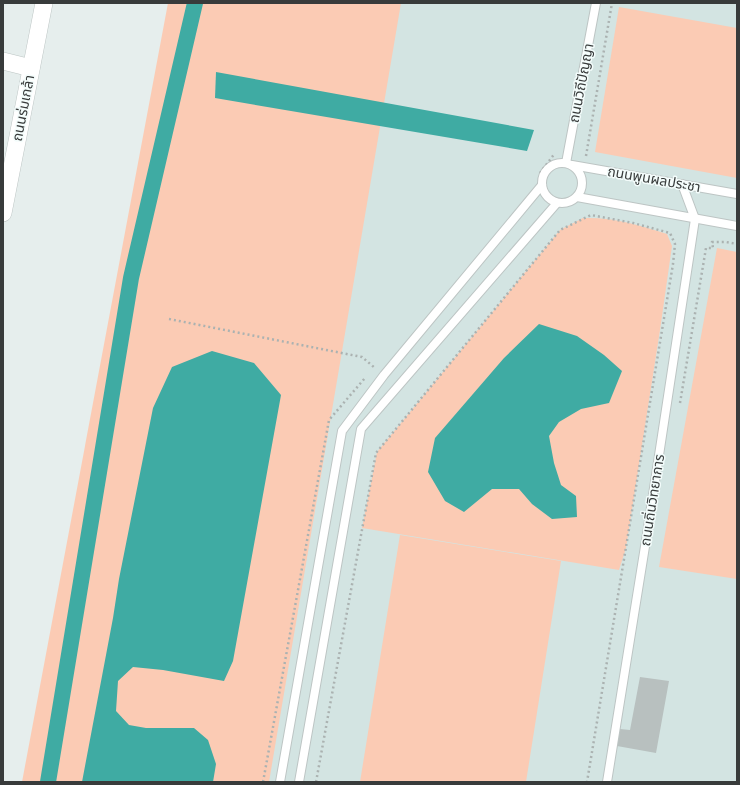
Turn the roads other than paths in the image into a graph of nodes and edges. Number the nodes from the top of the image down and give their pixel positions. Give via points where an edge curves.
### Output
1 (44, 3) edge
2 (596, 3) edge
3 (3, 61) edge
4 (31, 68) junction
5 (569, 164) junction
6 (682, 184) junction
7 (542, 185) junction
8 (737, 194) edge
9 (577, 197) junction
10 (557, 203) junction
11 (3, 213) edge
12 (695, 219) junction
13 (737, 226) edge
14 (280, 782) edge
15 (299, 782) edge
16 (607, 782) edge

1 - 4 street, ถนนร่มเกล้า
2 - 5 lane, ถนนวิถีปัญญา
3 - 4 street
4 - 11 street, ถนนร่มเกล้า
5 - 6 lane, ถนนพูนผลประชา
5 - 7 lane via 554,164 548,167 544,172
5 - 9 lane via 577,168 582,180 581,192
6 - 8 lane, ถนนพูนผลประชา
6 - 12 lane
7 - 10 lane via 546,196
7 - 14 lane via 384,375 342,431
9 - 10 lane via 568,202
9 - 12 lane
10 - 15 lane via 361,429
12 - 13 lane
12 - 16 lane, ถนนถิ่นวิทยาการ

